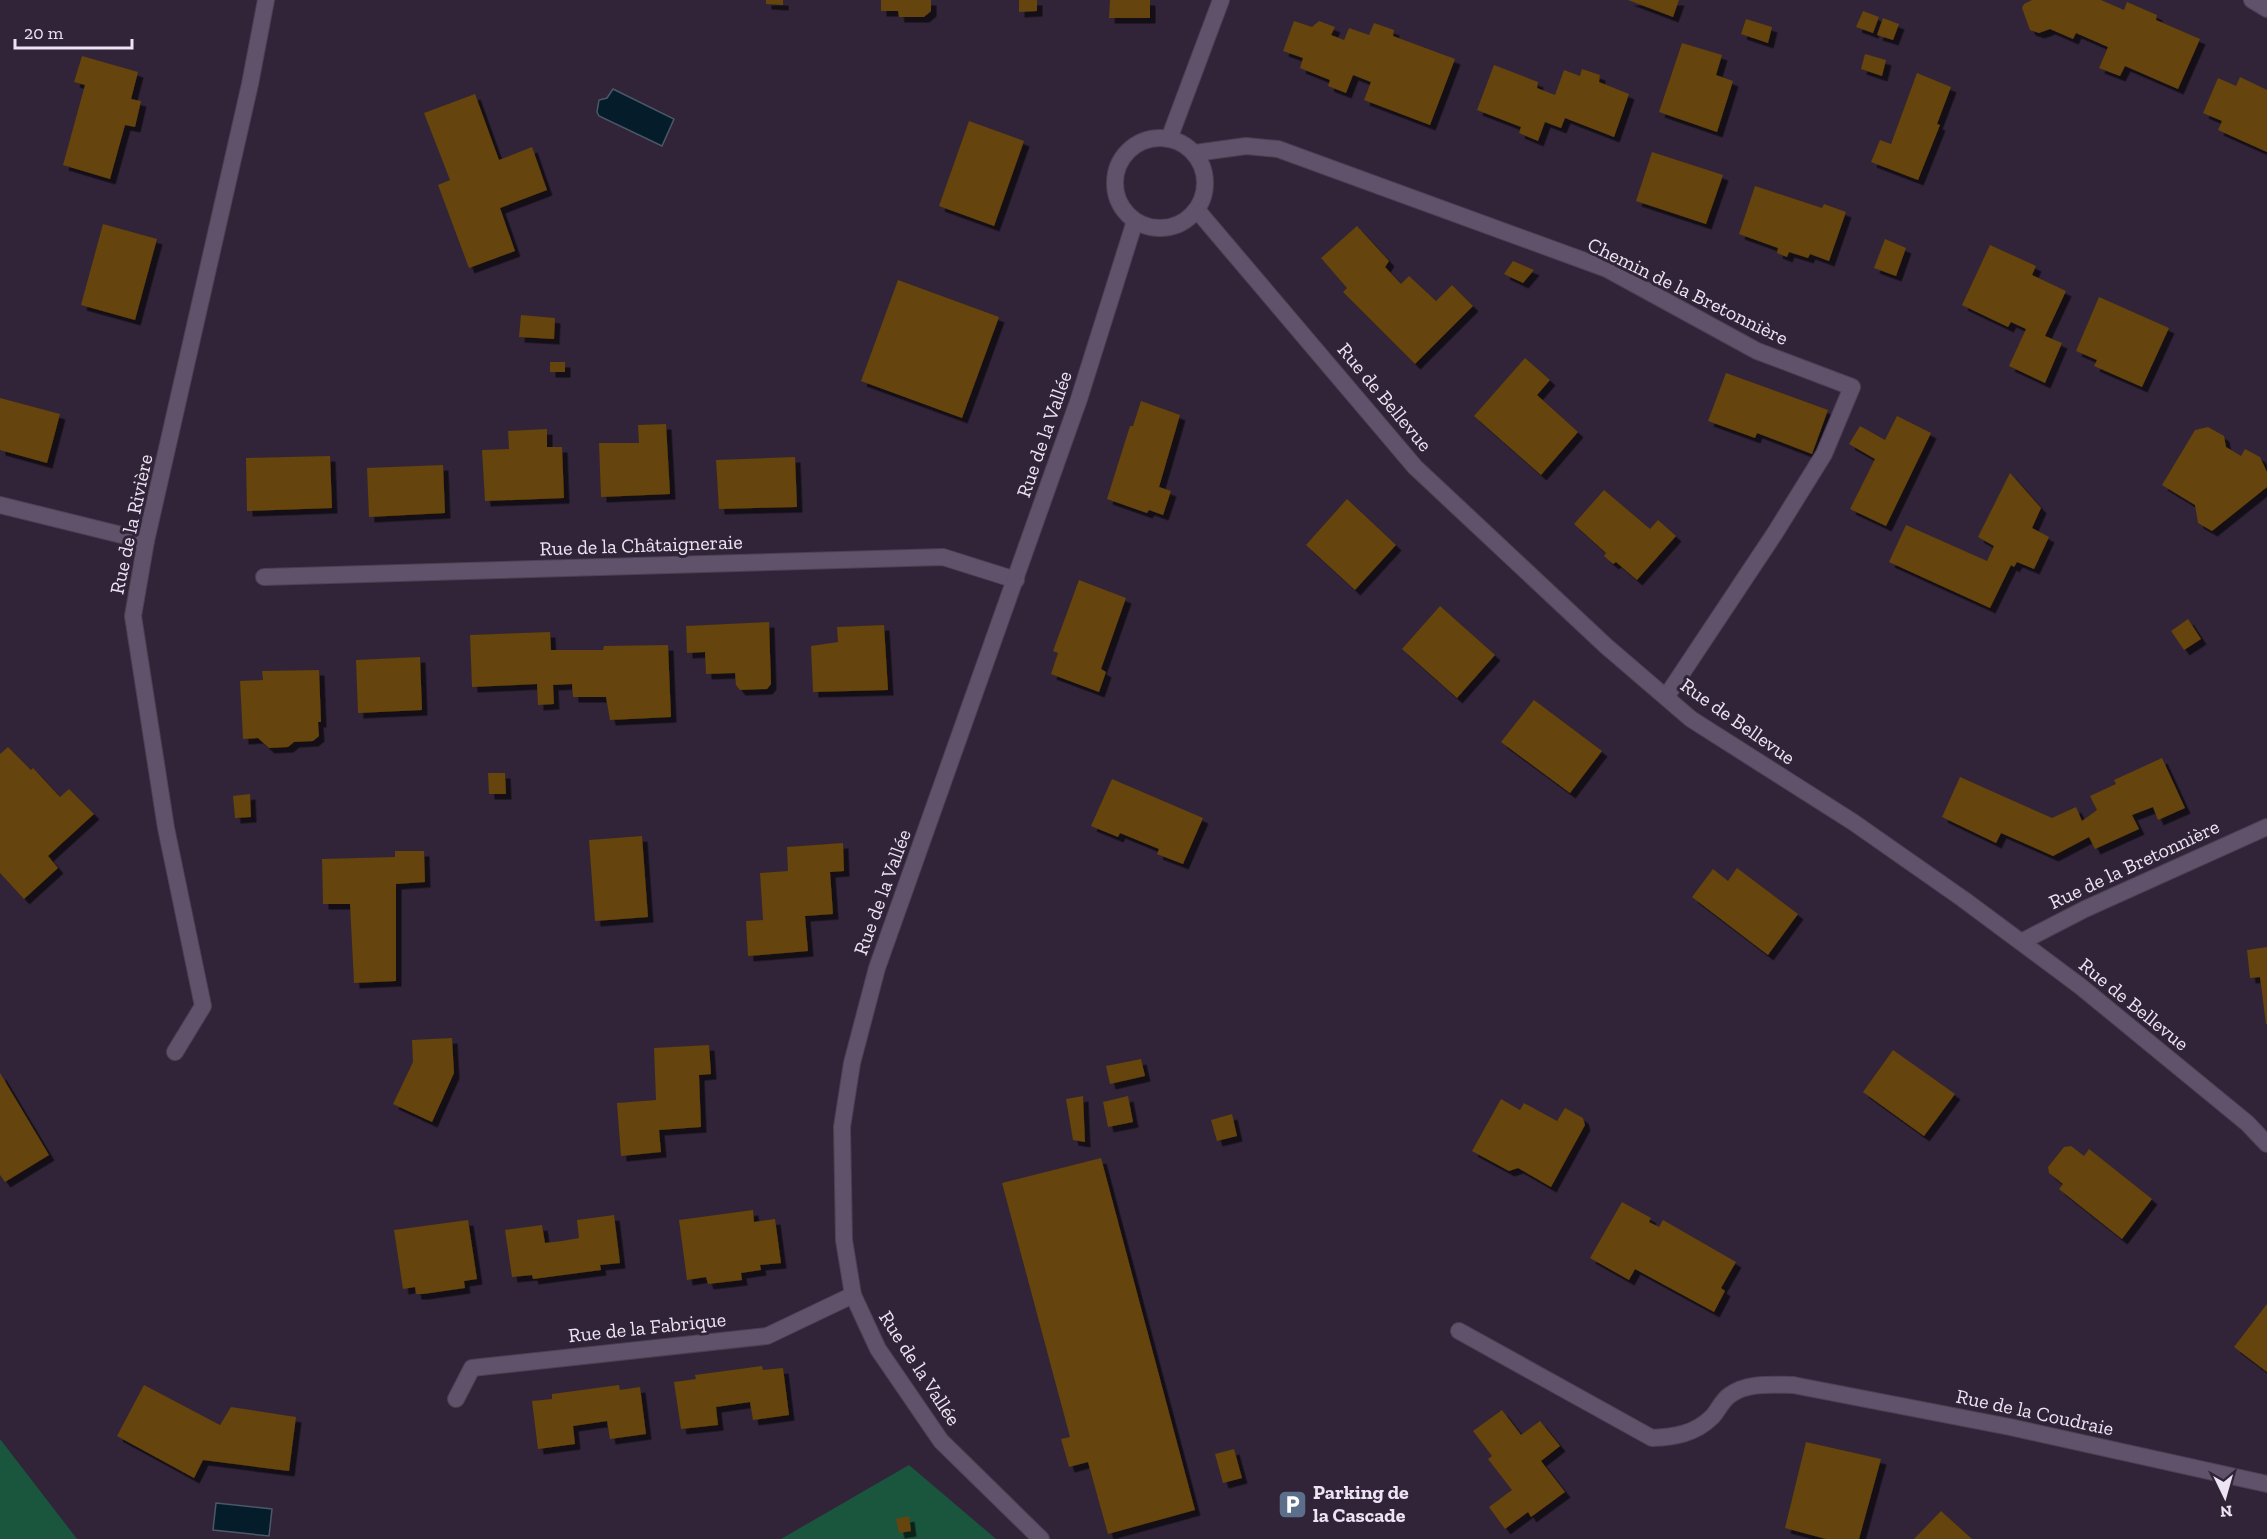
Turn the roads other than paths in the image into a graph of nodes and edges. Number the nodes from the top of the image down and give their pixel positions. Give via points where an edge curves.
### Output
1 (266, 0) edge
2 (1221, 0) edge
3 (2252, 0) edge
4 (2267, 9) edge
5 (1169, 139) junction
6 (1195, 153) junction
7 (1197, 210) junction
8 (1135, 221) junction
9 (0, 505) edge
10 (146, 542) junction
11 (264, 577) dead end
12 (1016, 580) junction
13 (1666, 697) junction
14 (2267, 827) edge
15 (2021, 942) junction
16 (175, 1052) dead end
17 (2267, 1144) edge
18 (853, 1295) junction
19 (1459, 1331) dead end
20 (456, 1399) dead end
21 (2267, 1484) edge
22 (1041, 1539) edge

1 - 10 street, Rue de la Rivière
2 - 5 street
3 - 4 street
5 - 6 street
5 - 8 street via 1153,138 1138,143 1118,166 1117,197
6 - 7 street via 1206,182
6 - 13 street, Chemin de la Bretonnière via 1246,146 1278,149 1607,269 1757,351 1852,387 1824,454
7 - 8 street via 1174,226 1161,228
7 - 13 street, Rue de Bellevue via 1415,467
8 - 12 street, Rue de la Vallée
9 - 10 street
10 - 16 street, Rue de la Rivière via 133,616 166,828 203,1006
11 - 12 street, Rue de la Châtaigneraie via 942,557
12 - 18 street, Rue de la Vallée via 877,968 852,1063 842,1127 842,1177 844,1240
13 - 15 street, Rue de Bellevue via 1691,719 1853,822
14 - 15 street, Rue de la Bretonnière
15 - 17 street, Rue de Bellevue via 2212,1094
18 - 20 street, Rue de la Fabrique via 767,1336 472,1368
18 - 22 street, Rue de la Vallée via 878,1349 941,1441
19 - 21 street, Rue de la Coudraie via 1652,1438 1689,1433 1711,1418 1729,1395 1755,1385 1793,1385 2010,1427

